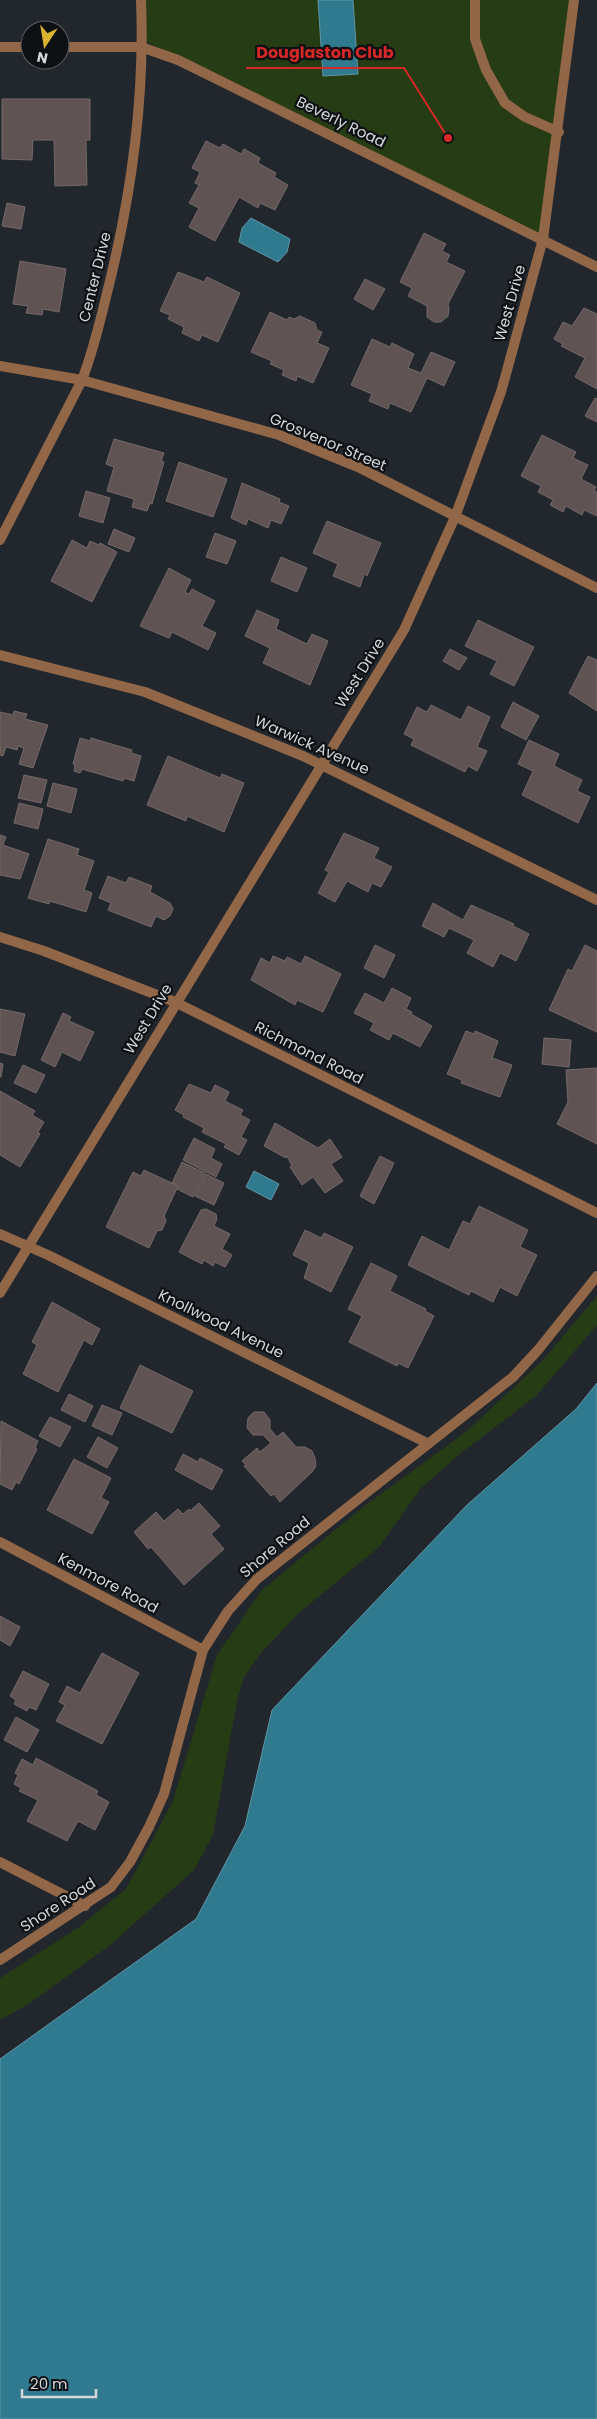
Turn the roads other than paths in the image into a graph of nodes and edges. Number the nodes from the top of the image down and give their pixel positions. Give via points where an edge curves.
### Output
1 (141, 0) edge
2 (475, 0) edge
3 (574, 0) edge
4 (0, 47) edge
5 (20, 47) edge
6 (70, 47) edge
7 (141, 48) junction
8 (558, 132) junction
9 (543, 238) junction
10 (597, 266) edge
11 (0, 366) edge
12 (82, 380) junction
13 (455, 517) junction
14 (0, 540) edge
15 (597, 588) edge
16 (0, 655) edge
17 (322, 764) junction
18 (597, 900) edge
19 (0, 937) edge
20 (175, 1002) junction
21 (597, 1213) edge
22 (0, 1234) edge
23 (29, 1246) junction
24 (597, 1276) edge
25 (0, 1293) edge
26 (427, 1443) junction
27 (0, 1542) edge
28 (203, 1650) junction
29 (0, 1862) edge
30 (84, 1906) junction
31 (0, 1960) edge

1 - 7 street, Center Drive
2 - 8 street via 475,39 486,70 505,103
3 - 8 street, West Drive
4 - 5 street
6 - 7 street, Beverly Road
7 - 9 street, Beverly Road via 178,60
7 - 12 street, Center Drive via 135,138 122,234
8 - 9 street, West Drive
9 - 10 street, Beverly Road
9 - 13 street, West Drive via 501,392
11 - 12 street, Grosvenor Street
12 - 13 street, Grosvenor Street via 279,434 358,467
12 - 14 street, Center Drive
13 - 15 street, Grosvenor Street
13 - 17 street, West Drive via 404,630
16 - 17 street, Warwick Avenue via 146,692
17 - 18 street, Warwick Avenue
17 - 20 street, West Drive
19 - 20 street, Richmond Road
20 - 21 street, Richmond Road
20 - 23 street, West Drive
22 - 23 street, Knollwood Avenue
23 - 25 street, West Drive
23 - 26 street, Knollwood Avenue
24 - 26 street, Shore Road via 513,1377
26 - 28 street, Shore Road via 257,1579 228,1611
27 - 28 street, Kenmore Road
28 - 30 street, Shore Road via 164,1794 149,1827 130,1862 111,1887
29 - 30 street
30 - 31 street, Shore Road

